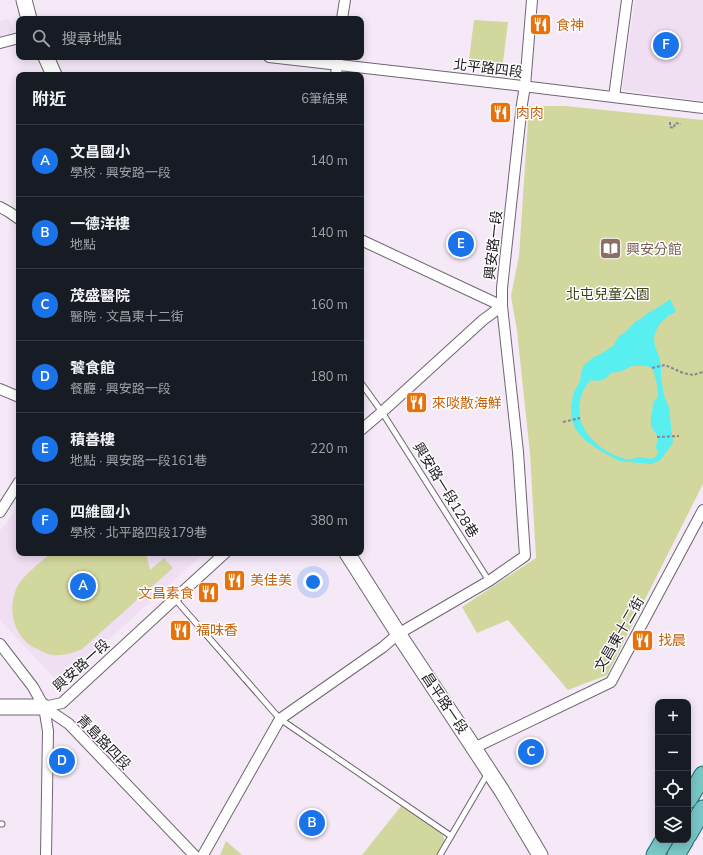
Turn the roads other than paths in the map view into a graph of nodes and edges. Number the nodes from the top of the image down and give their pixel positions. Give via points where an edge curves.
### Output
1 (24, 0) edge
2 (345, 0) edge
3 (532, 0) edge
4 (627, 0) edge
5 (28, 16) edge
6 (342, 16) edge
7 (16, 39) edge
8 (0, 43) edge
9 (47, 60) edge
10 (292, 60) edge
11 (337, 66) edge
12 (53, 72) edge
13 (525, 86) junction
14 (614, 97) junction
15 (703, 108) edge
16 (0, 207) edge
17 (16, 217) edge
18 (364, 241) edge
19 (502, 306) junction
20 (364, 387) edge
21 (0, 389) edge
22 (16, 396) edge
23 (382, 412) junction
24 (364, 427) edge
25 (16, 487) edge
26 (703, 510) edge
27 (0, 512) edge
28 (222, 556) edge
29 (349, 556) edge
30 (489, 581) junction
31 (175, 599) junction
32 (398, 634) junction
33 (0, 644) edge
34 (0, 707) edge
35 (44, 707) junction
36 (280, 719) junction
37 (474, 748) junction
38 (489, 772) junction
39 (703, 775) edge
40 (691, 795) edge
41 (703, 809) edge
42 (691, 830) edge
43 (451, 836) junction
44 (662, 843) edge
45 (683, 843) edge
46 (46, 855) edge
47 (194, 855) edge
48 (203, 855) edge
49 (440, 855) edge
50 (540, 855) edge
51 (655, 855) edge
52 (676, 855) edge

1 - 5 street
2 - 6 street
3 - 13 street, 興安路一段
4 - 14 street
7 - 8 street
9 - 12 street
10 - 11 street, 北平路四段
11 - 13 street, 北平路四段
13 - 14 street, 北平路四段
13 - 19 street, 興安路一段
14 - 15 street, 北平路四段
16 - 17 street
18 - 19 street
19 - 23 street via 483,320
19 - 30 street, 興安路一段 via 518,452 525,556
20 - 23 lane, 興安路一段128巷
21 - 22 street
23 - 24 street
23 - 30 lane, 興安路一段128巷
25 - 27 street
26 - 37 street, 文昌東十二街 via 611,682
28 - 31 street, 興安路一段
29 - 32 street, 昌平路一段
30 - 32 street
31 - 35 street, 興安路一段 via 62,703
31 - 36 lane
32 - 36 street
32 - 37 street, 昌平路一段
33 - 35 street, 青島路四段 via 33,687
34 - 35 street
35 - 46 street, 興安路一段 via 48,731
35 - 47 street, 青島路四段 via 68,724
36 - 43 lane
36 - 48 street
37 - 38 street, 昌平路一段
38 - 43 lane
38 - 50 street, 昌平路一段
39 - 40 main road
41 - 42 main road
43 - 49 lane
44 - 51 main road
45 - 52 main road

